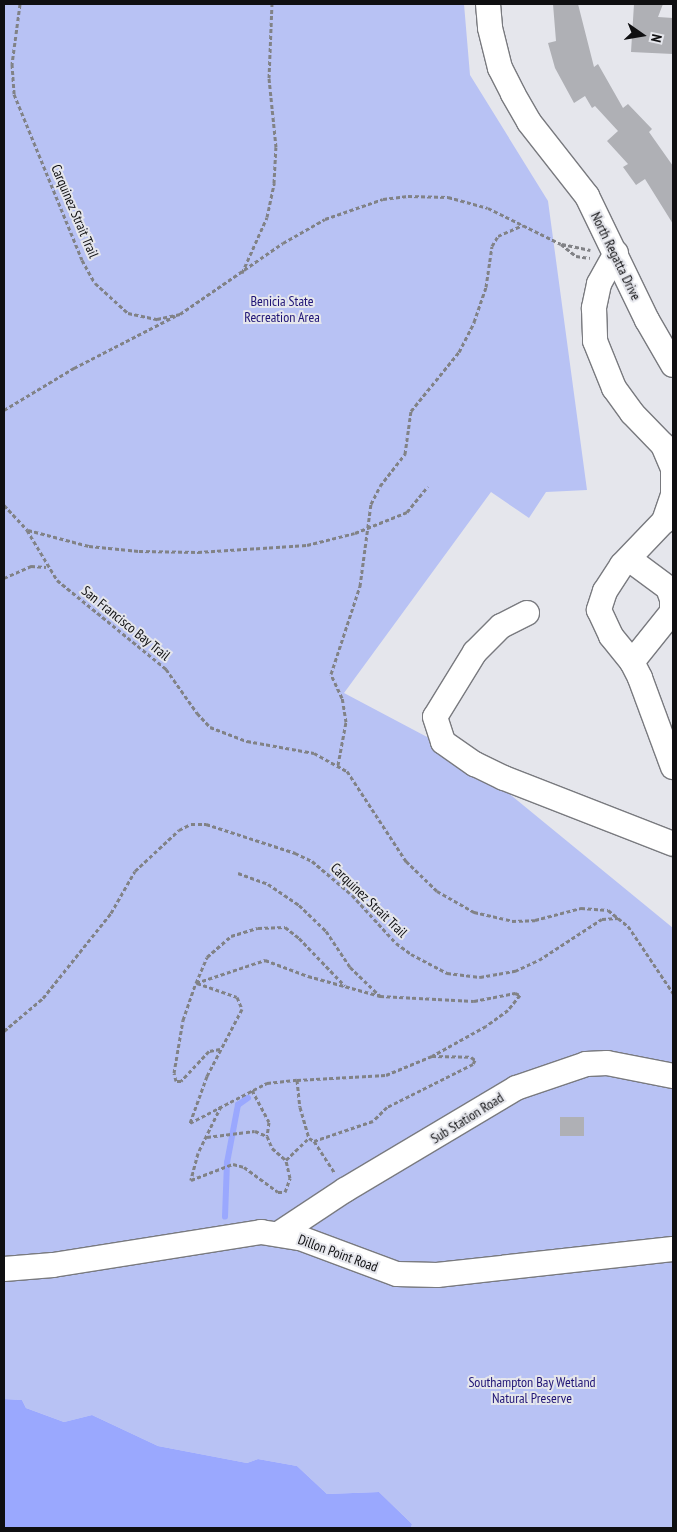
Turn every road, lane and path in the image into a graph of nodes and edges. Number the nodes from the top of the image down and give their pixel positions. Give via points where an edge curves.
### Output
1 (20, 4) edge
2 (272, 4) edge
3 (488, 4) edge
4 (524, 225) junction
5 (616, 253) junction
6 (242, 273) junction
7 (180, 314) junction
8 (673, 365) edge
9 (4, 410) edge
10 (428, 486) dead end
11 (4, 506) edge
12 (366, 529) junction
13 (27, 530) junction
14 (629, 559) junction
15 (47, 567) junction
16 (4, 578) edge
17 (527, 613) dead end
18 (632, 662) junction
19 (338, 765) junction
20 (673, 767) edge
21 (673, 844) edge
22 (238, 873) dead end
23 (619, 918) junction
24 (196, 983) junction
25 (345, 987) junction
26 (673, 993) edge
27 (380, 996) junction
28 (4, 1031) edge
29 (220, 1048) junction
30 (432, 1056) junction
31 (673, 1076) edge
32 (297, 1080) junction
33 (252, 1090) junction
34 (221, 1106) junction
35 (207, 1136) junction
36 (268, 1136) junction
37 (309, 1138) junction
38 (314, 1141) junction
39 (286, 1160) junction
40 (345, 1190) junction
41 (280, 1233) junction
42 (673, 1249) edge
43 (4, 1269) edge

1 - 7 path, Carquinez Strait Trail via 12,64 14,94 82,260 95,283 128,313 157,319
2 - 6 path via 269,60 276,147 274,183 264,224
3 - 5 street, North Regatta Drive via 500,68 529,122 587,196
4 - 5 path via 561,244 576,256 592,258
4 - 6 path via 488,208 448,197 427,195 383,199 325,219 283,243
4 - 12 path via 498,236 492,246 486,287 474,322 454,359 411,411 405,454 380,486
5 - 8 street, North Regatta Drive via 647,320
5 - 14 street via 599,284 594,308 595,341 614,388 632,413 663,445 673,468 673,495 664,522
6 - 7 path, Carquinez Strait Trail
7 - 9 path via 74,368
10 - 12 path via 407,512
11 - 13 path, San Francisco Bay Trail
12 - 13 path via 307,545 198,552 90,546
12 - 19 path via 362,579 331,674 342,698 346,722
13 - 15 path, San Francisco Bay Trail
14 - 18 street via 605,591 599,610 610,636
14 - 18 street via 668,588 672,599 672,612
15 - 16 path via 31,566
15 - 19 path, San Francisco Bay Trail via 85,606 166,669 210,727 247,742 314,753
17 - 21 street via 501,626 475,652 436,718 443,742 475,764 504,778
18 - 20 street
19 - 23 path, San Francisco Bay Trail via 357,782 386,834 406,860 437,891 474,912 512,920 535,920 598,907
22 - 27 path via 268,884 299,905 326,931 350,967
23 - 26 path
23 - 28 path, Carquinez Strait Trail via 602,919 540,960 515,971 480,977 447,973 396,943 352,895 312,861 206,824 191,824 179,830 135,871 112,913 43,998
24 - 25 path via 265,960
24 - 25 path via 207,957 225,939 272,926 285,927 300,938
24 - 29 path via 228,992 240,1002 240,1016
24 - 29 path via 183,1020 174,1072 176,1081 181,1081 209,1051
25 - 27 path
27 - 30 path via 474,1001 515,993 520,995 508,1010 486,1026
29 - 34 path via 190,1123
30 - 32 path via 386,1075
30 - 38 path via 470,1057 475,1060 473,1064 386,1107 373,1121
31 - 40 street, Sub Station Road via 607,1063 586,1064 516,1088
32 - 33 path via 267,1083
32 - 37 path via 300,1107
33 - 34 path
33 - 36 path via 269,1122
34 - 35 path
35 - 36 path via 255,1131
35 - 39 path via 198,1153 191,1180 233,1164 244,1167 281,1193 285,1192 290,1178
36 - 39 path via 272,1148
37 - 38 path
37 - 39 path
38 - 40 path
40 - 41 street, Sub Station Road
41 - 42 street, Dillon Point Road via 397,1274 455,1274
41 - 43 street, Dillon Point Road via 260,1232 53,1266

